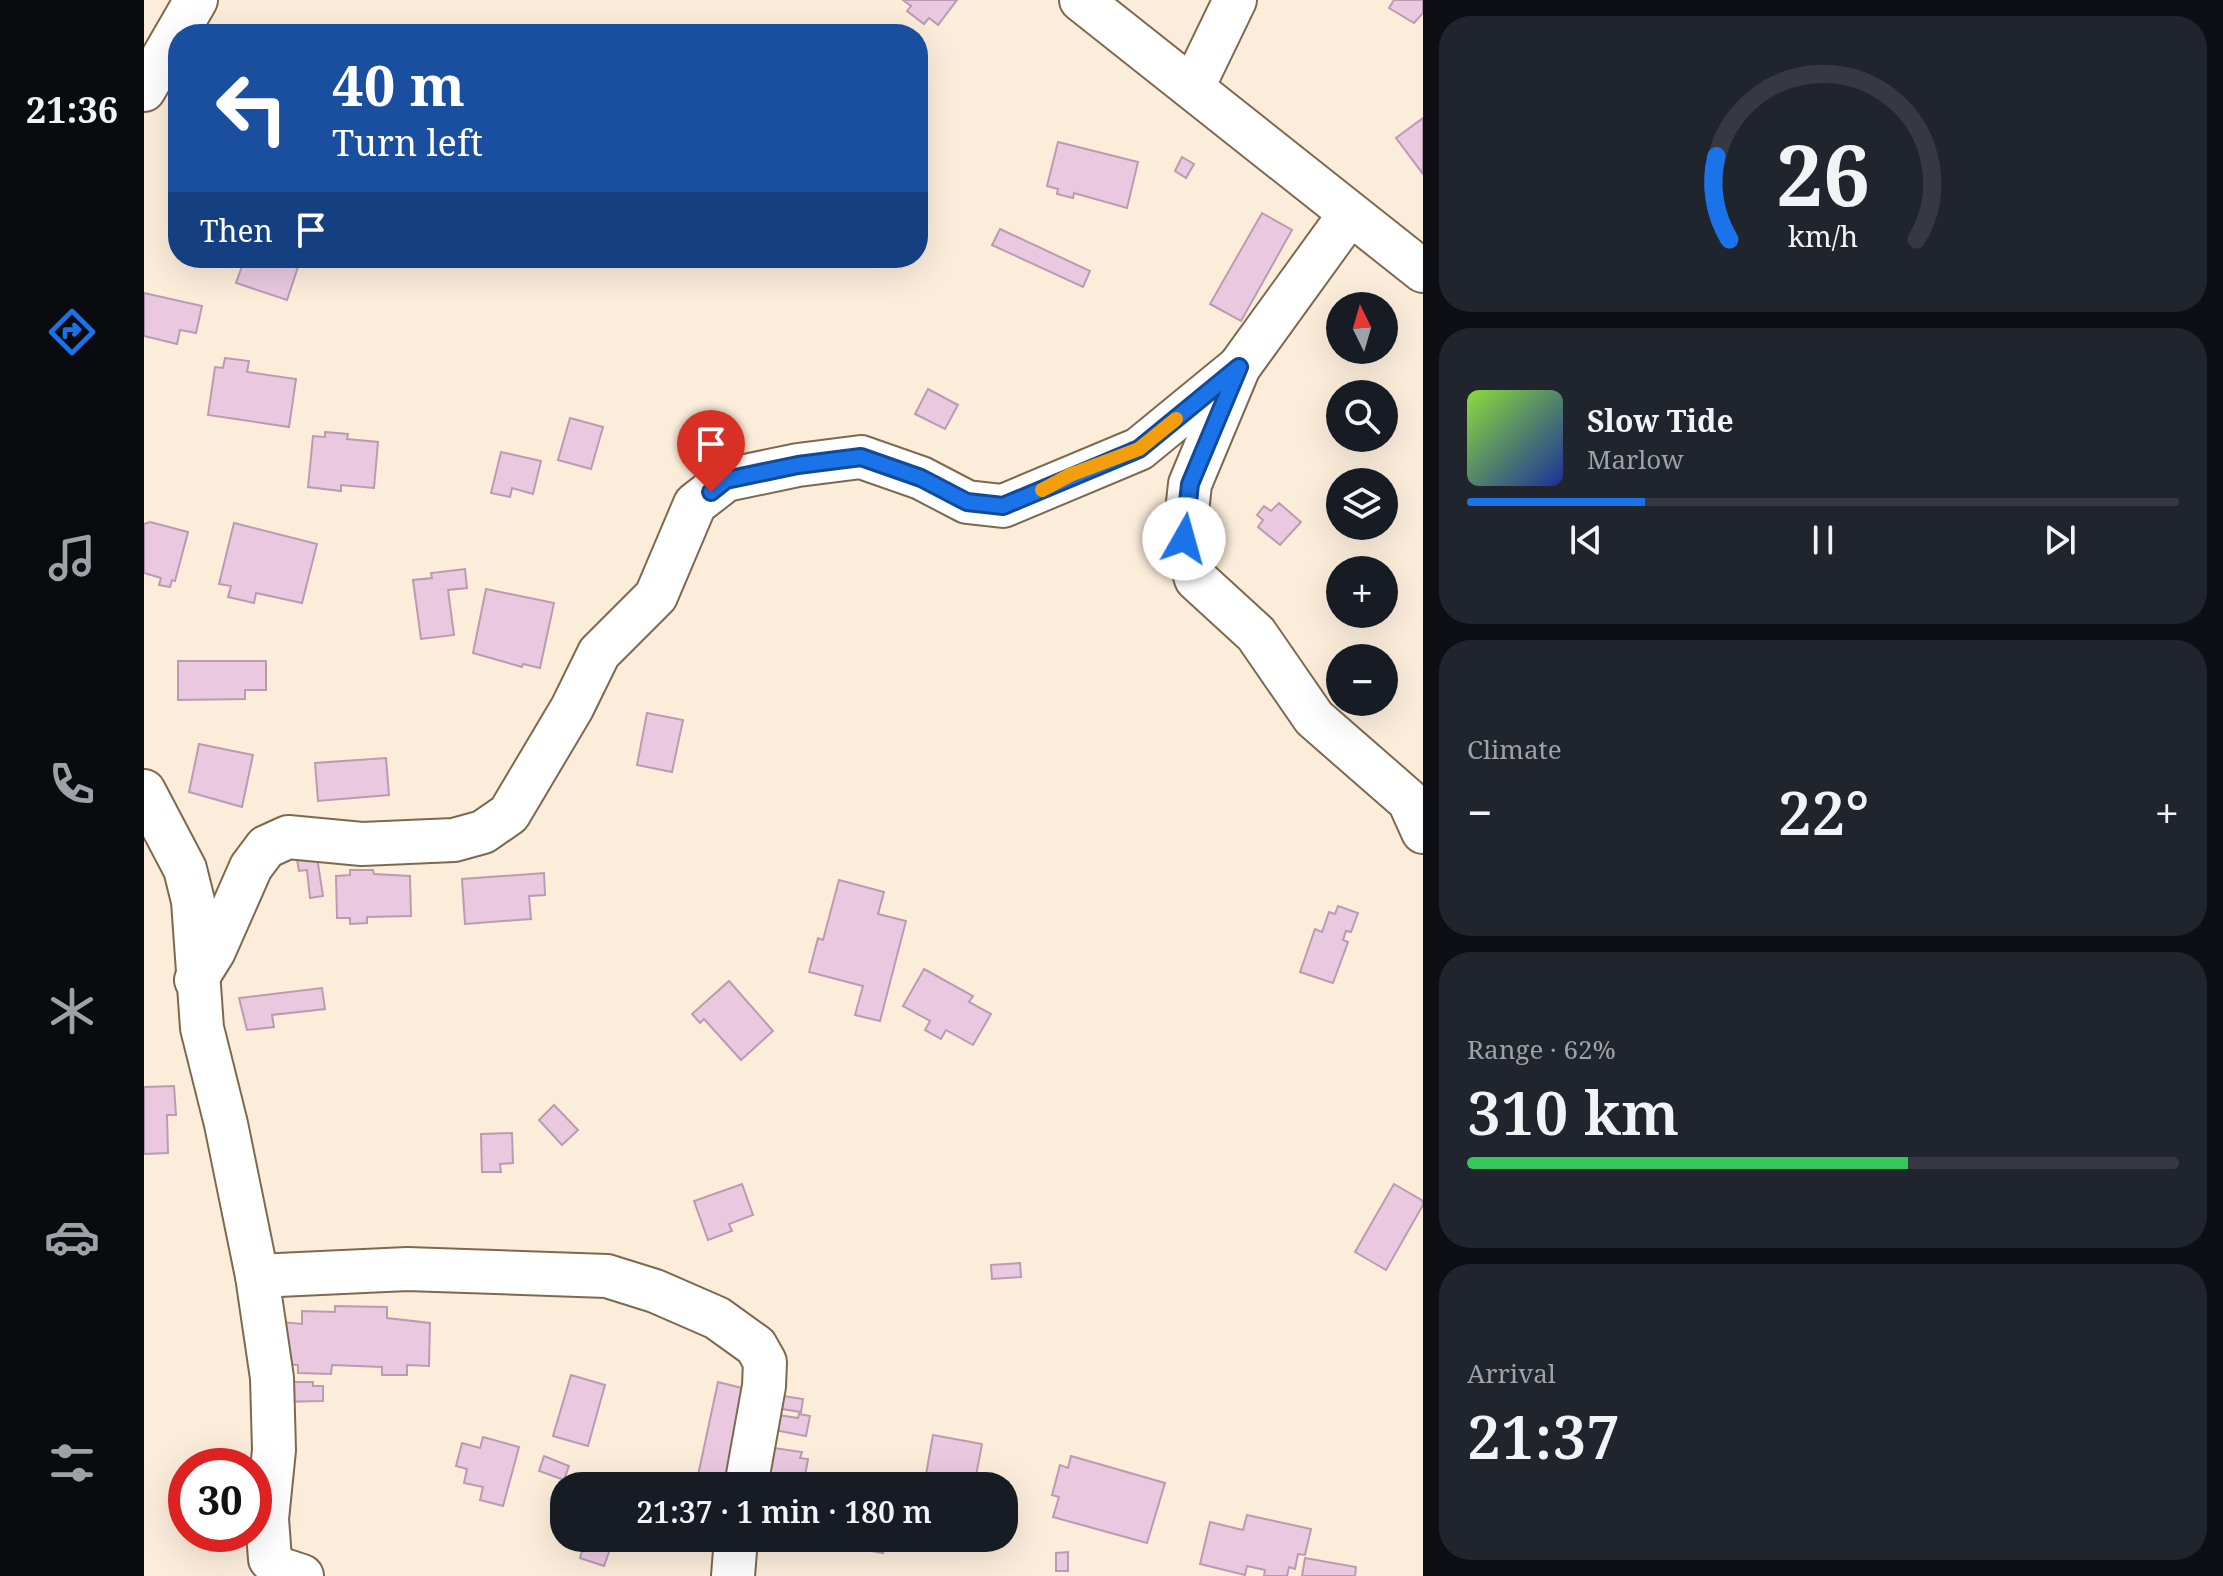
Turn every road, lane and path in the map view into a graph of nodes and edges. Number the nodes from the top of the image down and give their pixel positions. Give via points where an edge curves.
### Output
1 (196, 0) edge
2 (1081, 0) edge
3 (1235, 0) edge
4 (182, 24) edge
5 (168, 48) edge
6 (1193, 87) junction
7 (144, 90) edge
8 (1349, 215) junction
9 (1423, 271) edge
10 (1239, 367) junction
11 (144, 791) edge
12 (1423, 832) edge
13 (196, 980) junction
14 (257, 1276) junction
15 (749, 1472) edge
16 (735, 1552) edge
17 (272, 1570) edge
18 (733, 1576) edge

1 - 4 street
2 - 6 street
3 - 6 street
5 - 7 street
6 - 8 street
8 - 9 street
8 - 10 street
10 - 12 street via 1190,484 1184,539 1196,579 1256,634 1314,718 1409,801
10 - 13 street via 1139,449 1003,506 967,502 921,478 861,457 726,480 695,504 656,596 599,653 509,814 483,832 454,840 362,844 288,837 266,847
11 - 13 street via 185,869 193,901
13 - 14 street
14 - 15 street via 407,1269 534,1273 607,1276 655,1291 717,1318 756,1346 765,1362
14 - 17 street via 272,1378 274,1450 267,1519
16 - 18 street

